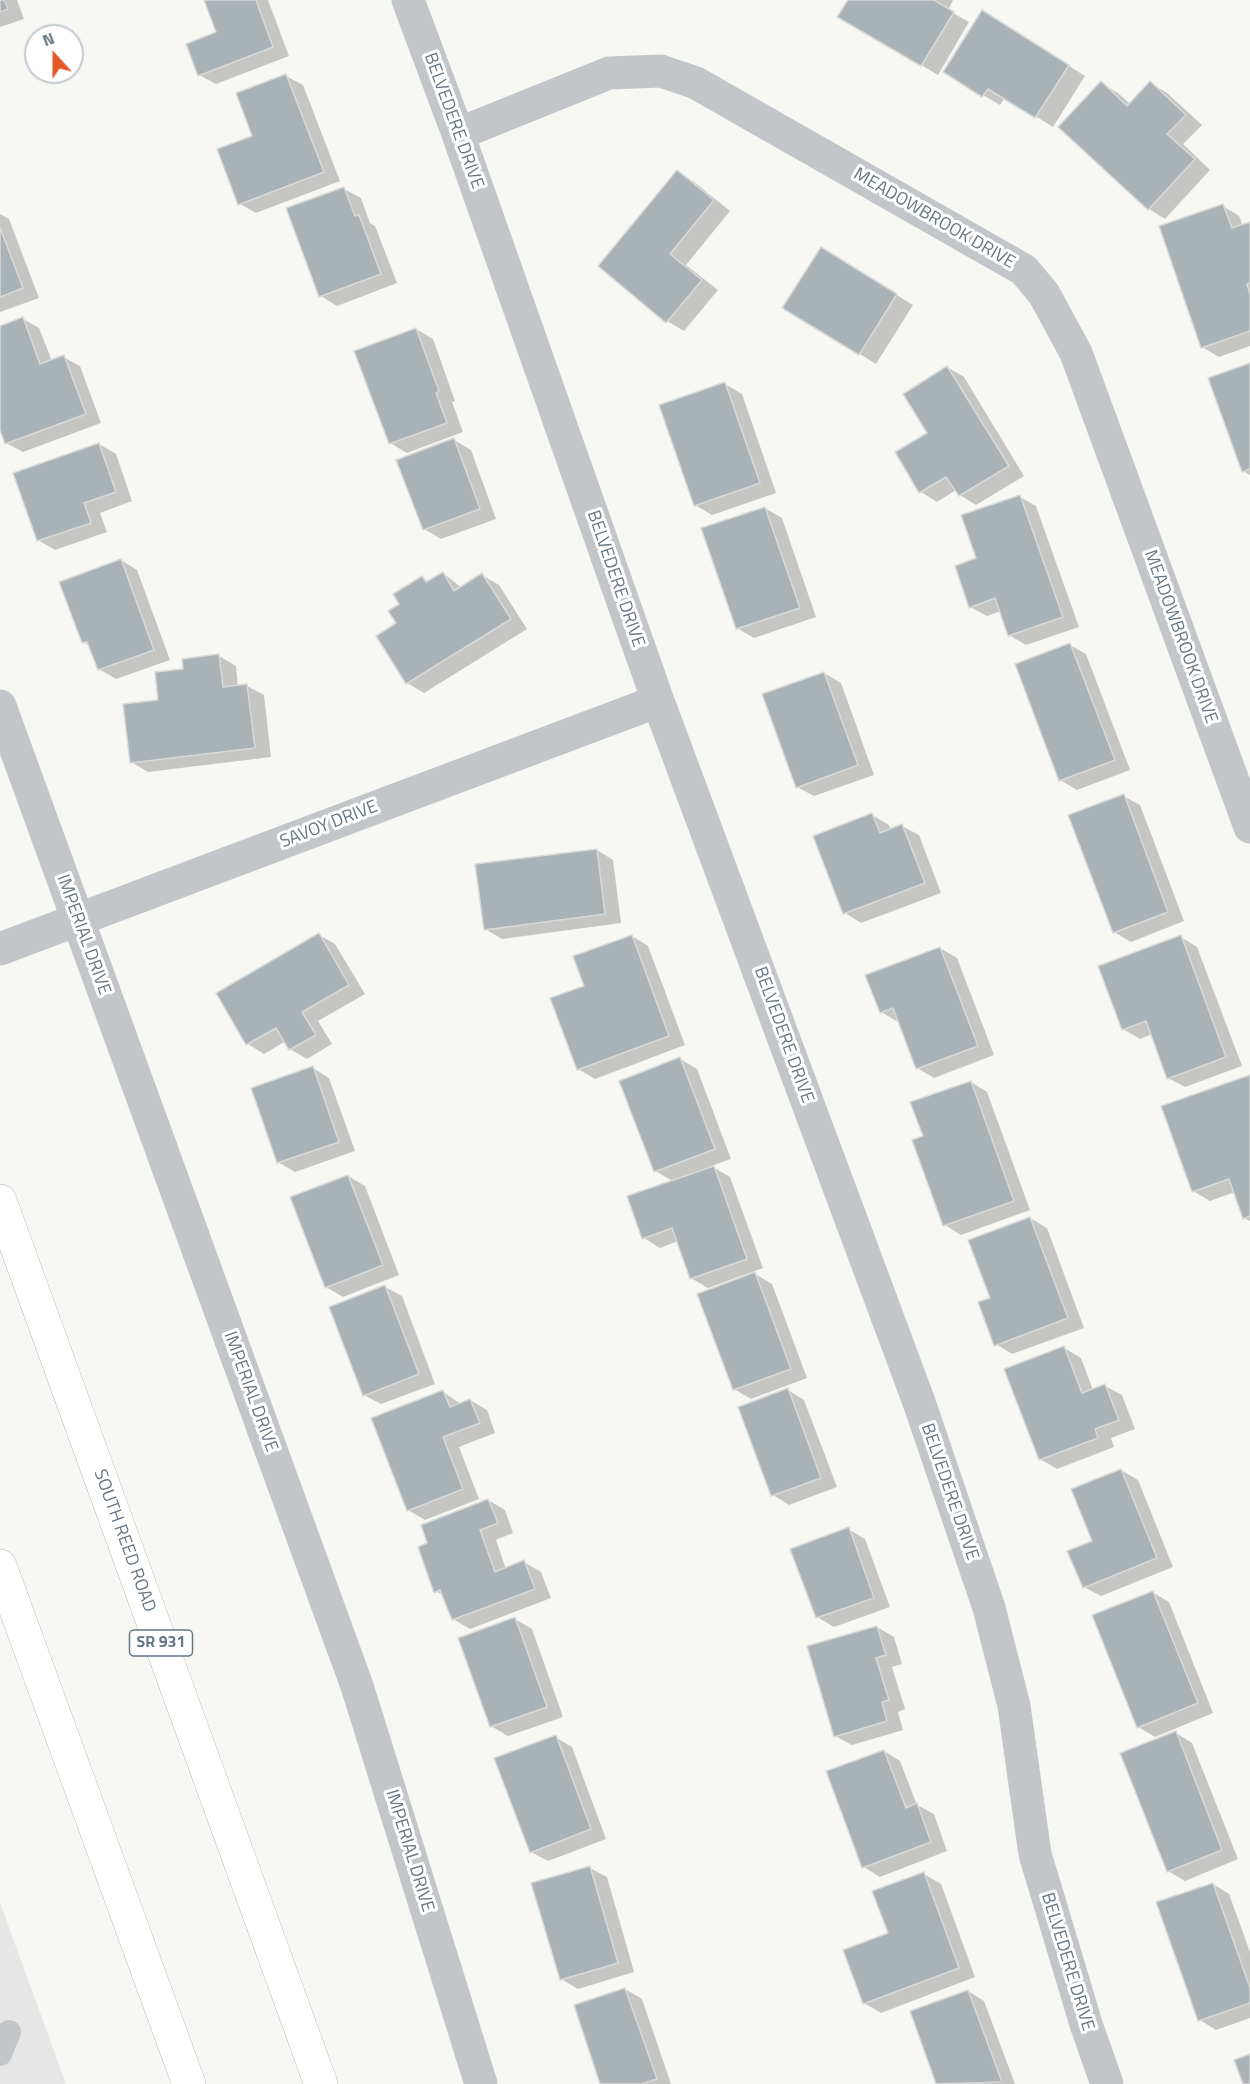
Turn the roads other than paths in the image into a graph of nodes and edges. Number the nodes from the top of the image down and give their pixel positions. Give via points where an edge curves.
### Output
1 (408, 0) edge
2 (458, 134) junction
3 (658, 701) junction
4 (0, 706) edge
5 (1250, 826) edge
6 (78, 920) junction
7 (0, 949) edge
8 (0, 1201) edge
9 (0, 1566) edge
10 (189, 2084) edge
11 (321, 2084) edge
12 (481, 2084) edge
13 (1107, 2084) edge

1 - 2 street, BELVEDERE DRIVE
2 - 3 street, BELVEDERE DRIVE
2 - 5 street, MEADOWBROOK DRIVE via 609,73 661,71 696,83 1024,270 1044,294 1076,353
3 - 6 street, SAVOY DRIVE
3 - 13 street, BELVEDERE DRIVE via 919,1402 988,1608 1014,1706 1035,1854
4 - 6 street, IMPERIAL DRIVE
6 - 7 street, SAVOY DRIVE
6 - 12 street, IMPERIAL DRIVE via 357,1686
8 - 11 main road, SOUTH REED ROAD / SR 931
9 - 10 main road

